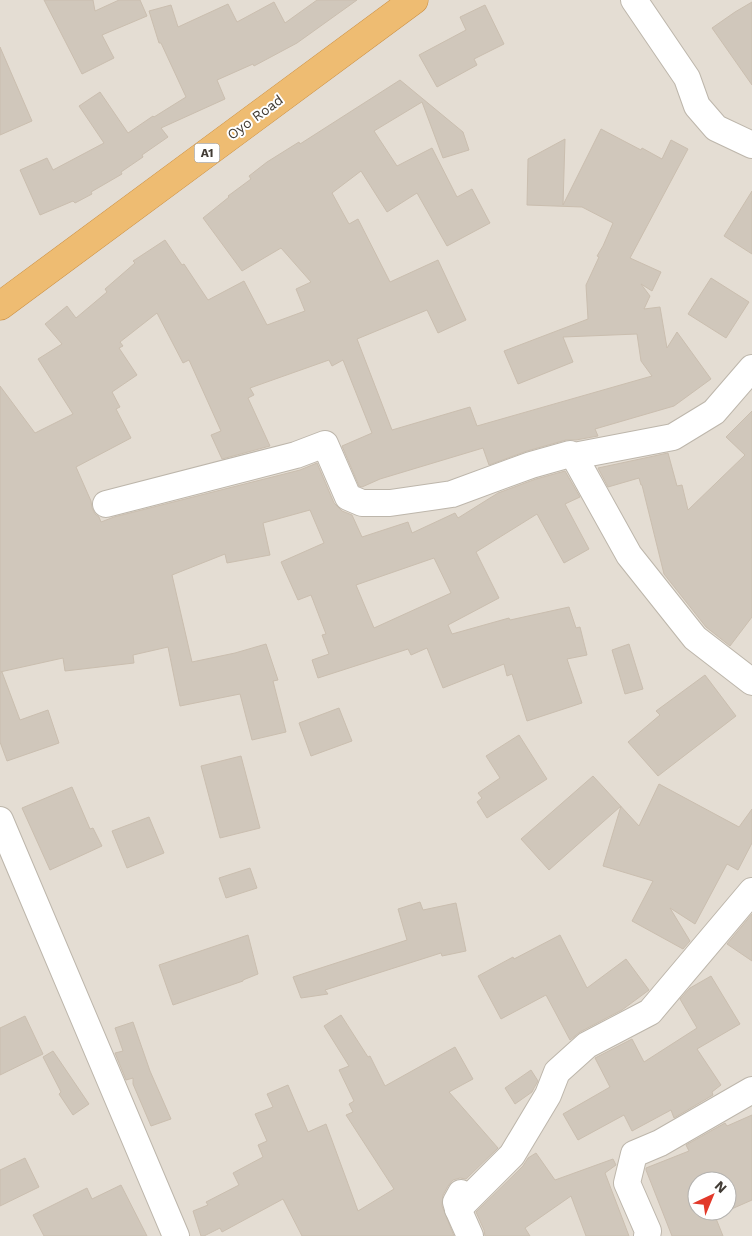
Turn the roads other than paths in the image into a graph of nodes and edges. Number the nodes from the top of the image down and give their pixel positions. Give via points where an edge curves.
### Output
1 (414, 0) edge
2 (634, 0) edge
3 (752, 146) edge
4 (0, 306) edge
5 (752, 368) edge
6 (574, 456) junction
7 (106, 504) dead end
8 (752, 682) edge
9 (0, 820) edge
10 (752, 891) edge
11 (752, 1090) edge
12 (176, 1236) edge
13 (470, 1236) edge
14 (647, 1236) edge

1 - 4 highway, Oyo Road / A1
2 - 3 street via 687,78 697,106 716,128
5 - 6 street via 714,412 673,437
6 - 7 street via 570,454 531,465 452,494 390,503 362,503 348,497 325,444 296,455
6 - 8 street via 630,555 659,593 695,638
9 - 12 street
10 - 13 street via 650,1012 587,1045 557,1072 548,1095 512,1155 461,1199
11 - 14 street via 634,1154 627,1183 648,1231

